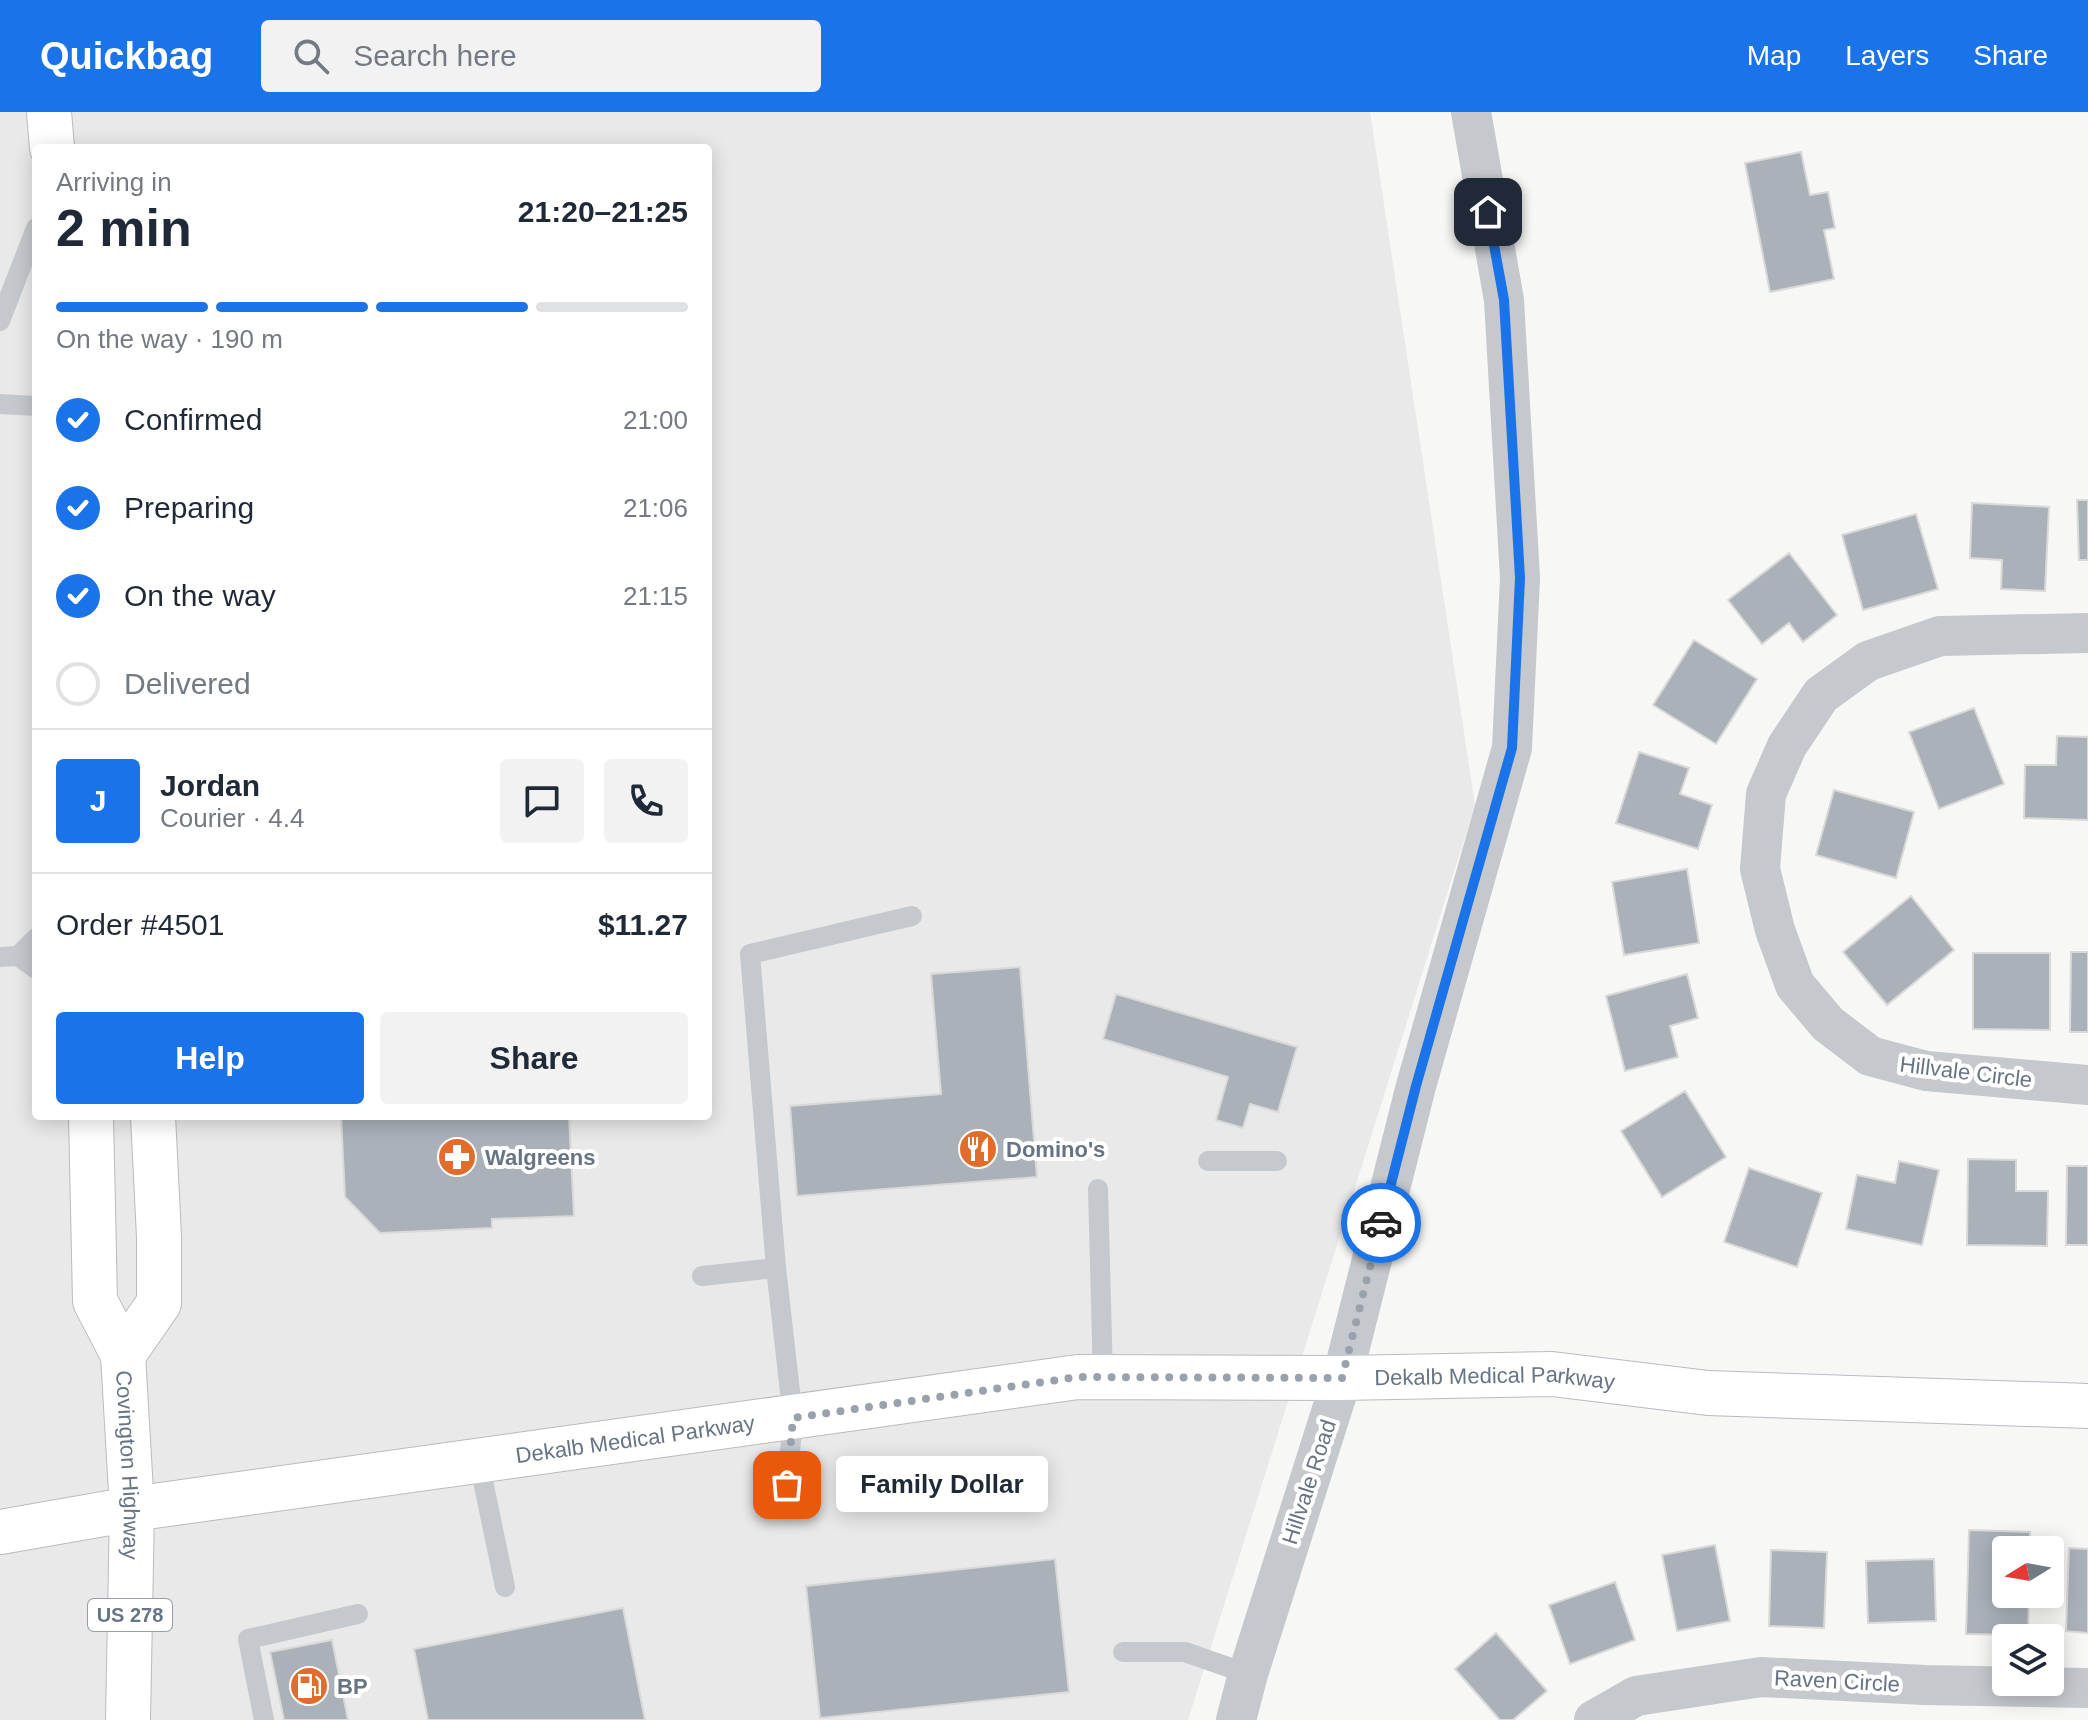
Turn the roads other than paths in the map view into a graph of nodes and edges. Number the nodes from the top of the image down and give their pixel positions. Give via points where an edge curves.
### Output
1 (49, 112) edge
2 (1471, 112) edge
3 (52, 144) edge
4 (32, 238) edge
5 (0, 321) edge
6 (0, 404) edge
7 (32, 406) edge
8 (2088, 633) edge
9 (912, 916) dead end
10 (32, 941) edge
11 (9, 956) edge
12 (32, 967) edge
13 (2088, 1085) edge
14 (91, 1120) edge
15 (153, 1120) edge
16 (1208, 1161) dead end
17 (1277, 1161) dead end
18 (1098, 1189) dead end
19 (776, 1268) junction
20 (702, 1276) dead end
21 (123, 1355) junction
22 (1103, 1378) junction
23 (1342, 1378) junction
24 (2088, 1406) edge
25 (793, 1418) junction
26 (479, 1462) junction
27 (787, 1485) dead end
28 (132, 1509) junction
29 (0, 1532) edge
30 (505, 1587) dead end
31 (358, 1614) dead end
32 (1123, 1652) dead end
33 (1248, 1674) junction
34 (2088, 1688) edge
35 (1925, 1703) edge
36 (128, 1720) edge
37 (264, 1720) edge
38 (1236, 1720) edge
39 (1594, 1720) edge

1 - 3 main road
2 - 23 street, Hillvale Road via 1504,300 1520,578 1512,748 1416,1086
4 - 5 lane
6 - 7 lane
8 - 13 street, Hillvale Circle via 1940,636 1868,661 1821,695 1787,746 1766,794 1760,869 1795,985 1828,1024 1870,1056 1926,1071
9 - 19 lane via 750,954
10 - 11 lane
11 - 12 lane
14 - 21 main road, Covington Highway / US 278 via 95,1301
15 - 21 main road, Covington Highway via 159,1303
16 - 17 lane
18 - 22 lane
19 - 20 lane
19 - 25 lane
21 - 28 main road, Covington Highway / US 278
22 - 23 main road, Dekalb Medical Parkway
22 - 25 main road, Dekalb Medical Parkway via 1078,1377
23 - 24 main road, Dekalb Medical Parkway via 1552,1374 1708,1393
23 - 33 street, Hillvale Road
25 - 26 main road, Dekalb Medical Parkway
25 - 27 lane
26 - 28 main road, Dekalb Medical Parkway
26 - 30 lane
28 - 29 main road, Dekalb Medical Parkway
28 - 36 main road, Covington Highway / US 278
31 - 37 lane via 248,1639
32 - 33 lane via 1185,1652
33 - 38 street, Hillvale Road
34 - 35 street, Raven Circle
35 - 39 street, Raven Circle via 1761,1677 1636,1696

